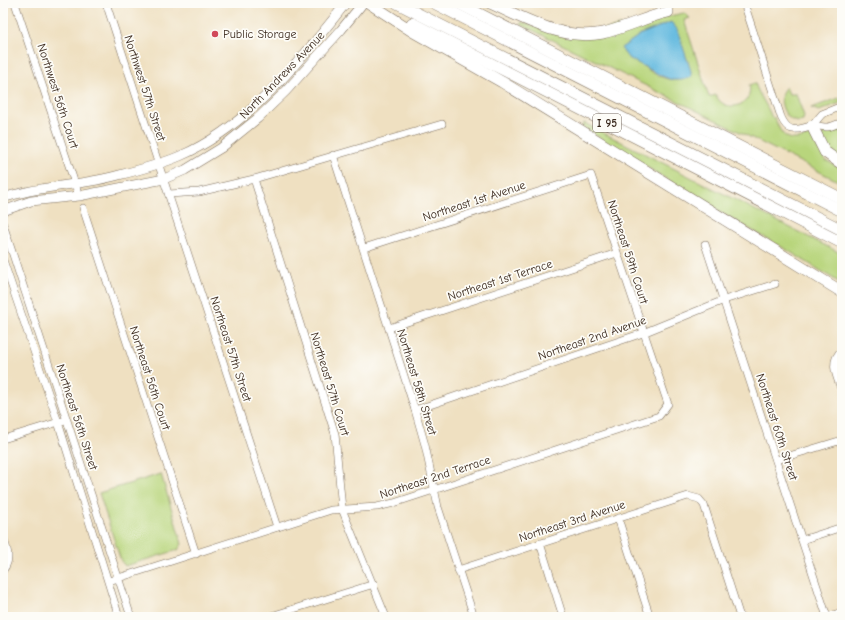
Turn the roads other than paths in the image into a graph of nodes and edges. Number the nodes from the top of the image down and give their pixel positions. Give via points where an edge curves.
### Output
1 (15, 3) edge
2 (106, 3) edge
3 (346, 3) edge
4 (363, 3) edge
5 (369, 3) edge
6 (372, 3) edge
7 (397, 3) edge
8 (434, 3) edge
9 (458, 3) edge
10 (490, 3) edge
11 (744, 3) edge
12 (668, 12) dead end
13 (842, 106) edge
14 (842, 122) edge
15 (442, 124) dead end
16 (812, 126) junction
17 (333, 155) junction
18 (158, 163) junction
19 (842, 164) edge
20 (591, 175) joint
21 (164, 179) junction
22 (254, 179) junction
23 (75, 183) junction
24 (169, 194) junction
25 (79, 196) junction
26 (3, 198) edge
27 (842, 199) edge
28 (83, 208) dead end
29 (3, 211) edge
30 (842, 211) edge
31 (3, 224) edge
32 (842, 230) edge
33 (842, 243) edge
34 (705, 244) dead end
35 (364, 248) junction
36 (617, 253) junction
37 (3, 260) edge
38 (775, 284) dead end
39 (842, 292) edge
40 (724, 300) junction
41 (389, 328) junction
42 (643, 333) junction
43 (842, 350) edge
44 (842, 391) edge
45 (668, 404) joint
46 (415, 410) junction
47 (62, 421) junction
48 (3, 439) edge
49 (842, 440) edge
50 (776, 460) junction
51 (433, 490) junction
52 (342, 509) junction
53 (618, 518) junction
54 (277, 527) junction
55 (842, 527) edge
56 (3, 537) edge
57 (802, 540) junction
58 (540, 543) junction
59 (196, 554) junction
60 (5, 567) edge
61 (458, 570) junction
62 (119, 578) junction
63 (109, 581) junction
64 (374, 584) junction
65 (842, 612) edge
66 (119, 617) edge
67 (131, 617) edge
68 (268, 617) edge
69 (386, 617) edge
70 (474, 617) edge
71 (563, 617) edge
72 (650, 617) edge
73 (740, 617) edge
74 (827, 617) edge

1 - 23 street, Northwest 56th Court
2 - 18 street, Northwest 57th Street
3 - 18 main road, North Andrews Avenue via 278,83 235,123 180,156
4 - 21 main road, North Andrews Avenue via 286,91 241,133 185,170
5 - 39 highway via 412,31 491,75
6 - 33 highway, I 95
7 - 32 highway
8 - 30 highway
9 - 27 highway
10 - 12 highway via 547,28 581,35 610,31
11 - 16 street via 782,120 788,128 795,130
13 - 16 street via 822,114
14 - 16 street via 829,127
15 - 17 street
16 - 19 highway via 824,152
17 - 22 street
17 - 35 street, Northeast 58th Street
18 - 21 street, Northwest 57th Street
18 - 23 main road, North Andrews Avenue via 117,176
20 - 35 street, Northeast 1st Avenue
20 - 36 street, Northeast 59th Court
21 - 24 street, Northeast 57th Street
21 - 25 main road, North Andrews Avenue
22 - 24 street via 199,192
22 - 52 street, Northeast 57th Court via 335,434
23 - 25 street, Northwest 56th Court
23 - 26 main road, North Andrews Avenue via 24,191
24 - 54 street, Northeast 57th Street
25 - 29 main road, North Andrews Avenue via 31,201
28 - 59 street, Northeast 56th Court
31 - 47 street, Northeast 56th Street
34 - 40 street, Northeast 60th Street
35 - 41 street, Northeast 58th Street
36 - 41 street, Northeast 1st Terrace
36 - 42 street, Northeast 59th Court
37 - 47 street, Northeast 56th Street
38 - 40 street, Northeast 2nd Avenue
40 - 42 street, Northeast 2nd Avenue
40 - 50 street, Northeast 60th Street
41 - 46 street, Northeast 58th Street
42 - 45 street, Northeast 59th Court
42 - 46 street, Northeast 2nd Avenue
43 - 44 street via 836,357 834,367
45 - 51 street, Northeast 2nd Terrace via 659,416
46 - 51 street, Northeast 58th Street via 425,445
47 - 48 street
47 - 62 street, Northeast 56th Street
47 - 63 street, Northeast 56th Street
49 - 50 street
50 - 57 street, Northeast 60th Street
51 - 52 street, Northeast 2nd Terrace via 377,507
51 - 61 street, Northeast 58th Street
52 - 54 street, Northeast 2nd Terrace
52 - 64 street, Northeast 57th Court
53 - 58 street, Northeast 3rd Avenue
53 - 72 street
53 - 73 street, Northeast 3rd Avenue via 682,496 699,499 704,505
54 - 59 street, Northeast 2nd Terrace
55 - 57 street
56 - 60 street via 8,552
57 - 74 street, Northeast 60th Street
58 - 61 street, Northeast 3rd Avenue
58 - 71 street
59 - 62 street, Northeast 2nd Terrace
61 - 70 street, Northeast 58th Street
62 - 63 street, Northeast 2nd Terrace
62 - 67 street, Northeast 56th Street
63 - 66 street, Northeast 56th Street
64 - 68 street
64 - 69 street, Northeast 57th Court
65 - 74 street

